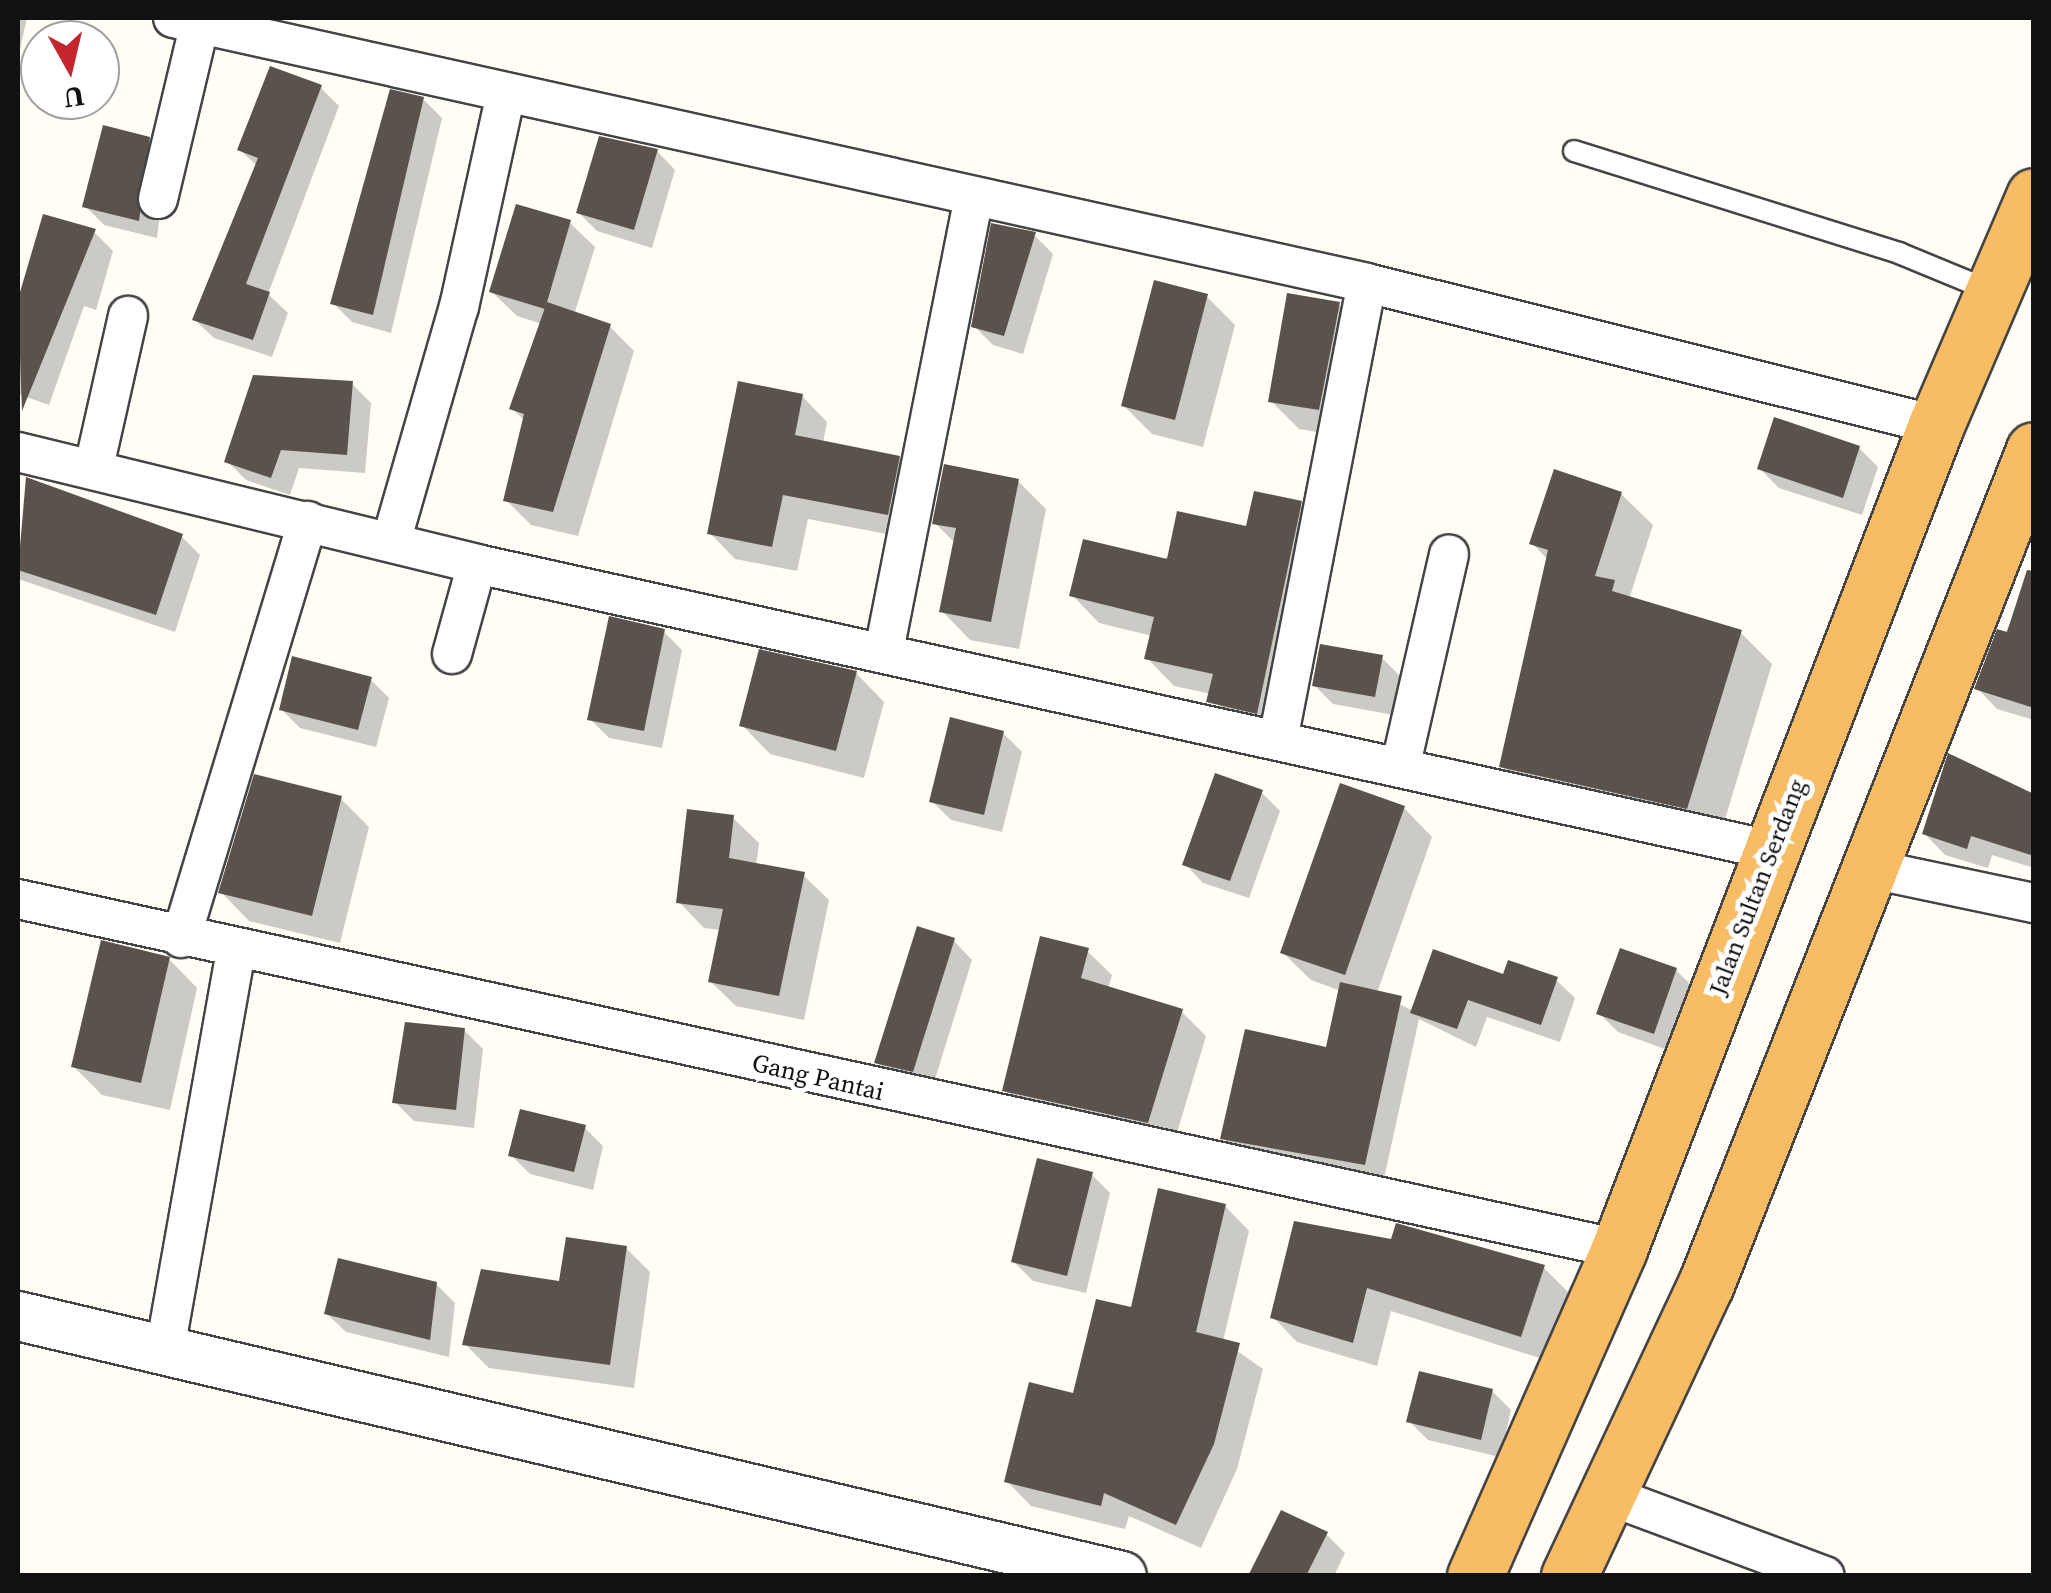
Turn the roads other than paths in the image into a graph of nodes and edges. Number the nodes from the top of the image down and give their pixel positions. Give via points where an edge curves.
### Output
1 (186, 20) edge
2 (506, 94) junction
3 (1574, 151) dead end
4 (2034, 196) edge
5 (158, 199) dead end
6 (973, 200) junction
7 (1367, 284) junction
8 (1992, 292) junction
9 (128, 316) dead end
10 (1936, 425) junction
11 (2034, 450) edge
12 (18, 452) edge
13 (94, 467) junction
14 (308, 521) junction
15 (391, 542) junction
16 (1450, 554) dead end
17 (477, 564) junction
18 (884, 651) junction
19 (452, 654) dead end
20 (1279, 735) junction
21 (1401, 764) junction
22 (1770, 850) junction
23 (1872, 869) junction
24 (18, 899) edge
25 (2034, 904) edge
26 (181, 938) junction
27 (236, 951) junction
28 (1619, 1249) junction
29 (18, 1316) edge
30 (164, 1355) junction
31 (1610, 1496) junction
32 (1122, 1576) edge
33 (1474, 1576) edge
34 (1569, 1576) edge
35 (1825, 1576) edge

1 - 2 street
1 - 5 street
2 - 6 street
2 - 15 street via 463,292
3 - 8 lane via 1899,252
4 - 8 highway, Jalan Sultan Serdang
6 - 7 street
6 - 18 street
7 - 10 street
7 - 20 street
8 - 10 highway, Jalan Sultan Serdang
9 - 13 street
10 - 22 highway, Jalan Sultan Serdang
11 - 23 highway
12 - 13 street
13 - 14 street
14 - 15 street
14 - 26 street
15 - 17 street
16 - 21 street
17 - 18 street
17 - 19 street
18 - 20 street
20 - 21 street
21 - 22 street
22 - 28 highway, Jalan Sultan Serdang
23 - 25 street
23 - 31 highway
24 - 26 street, Gang Pantai
26 - 27 street, Gang Pantai
27 - 28 street, Gang Pantai
27 - 30 street
28 - 33 highway, Jalan Sultan Serdang
29 - 30 street
30 - 32 street via 823,1498
31 - 34 highway
31 - 35 street

